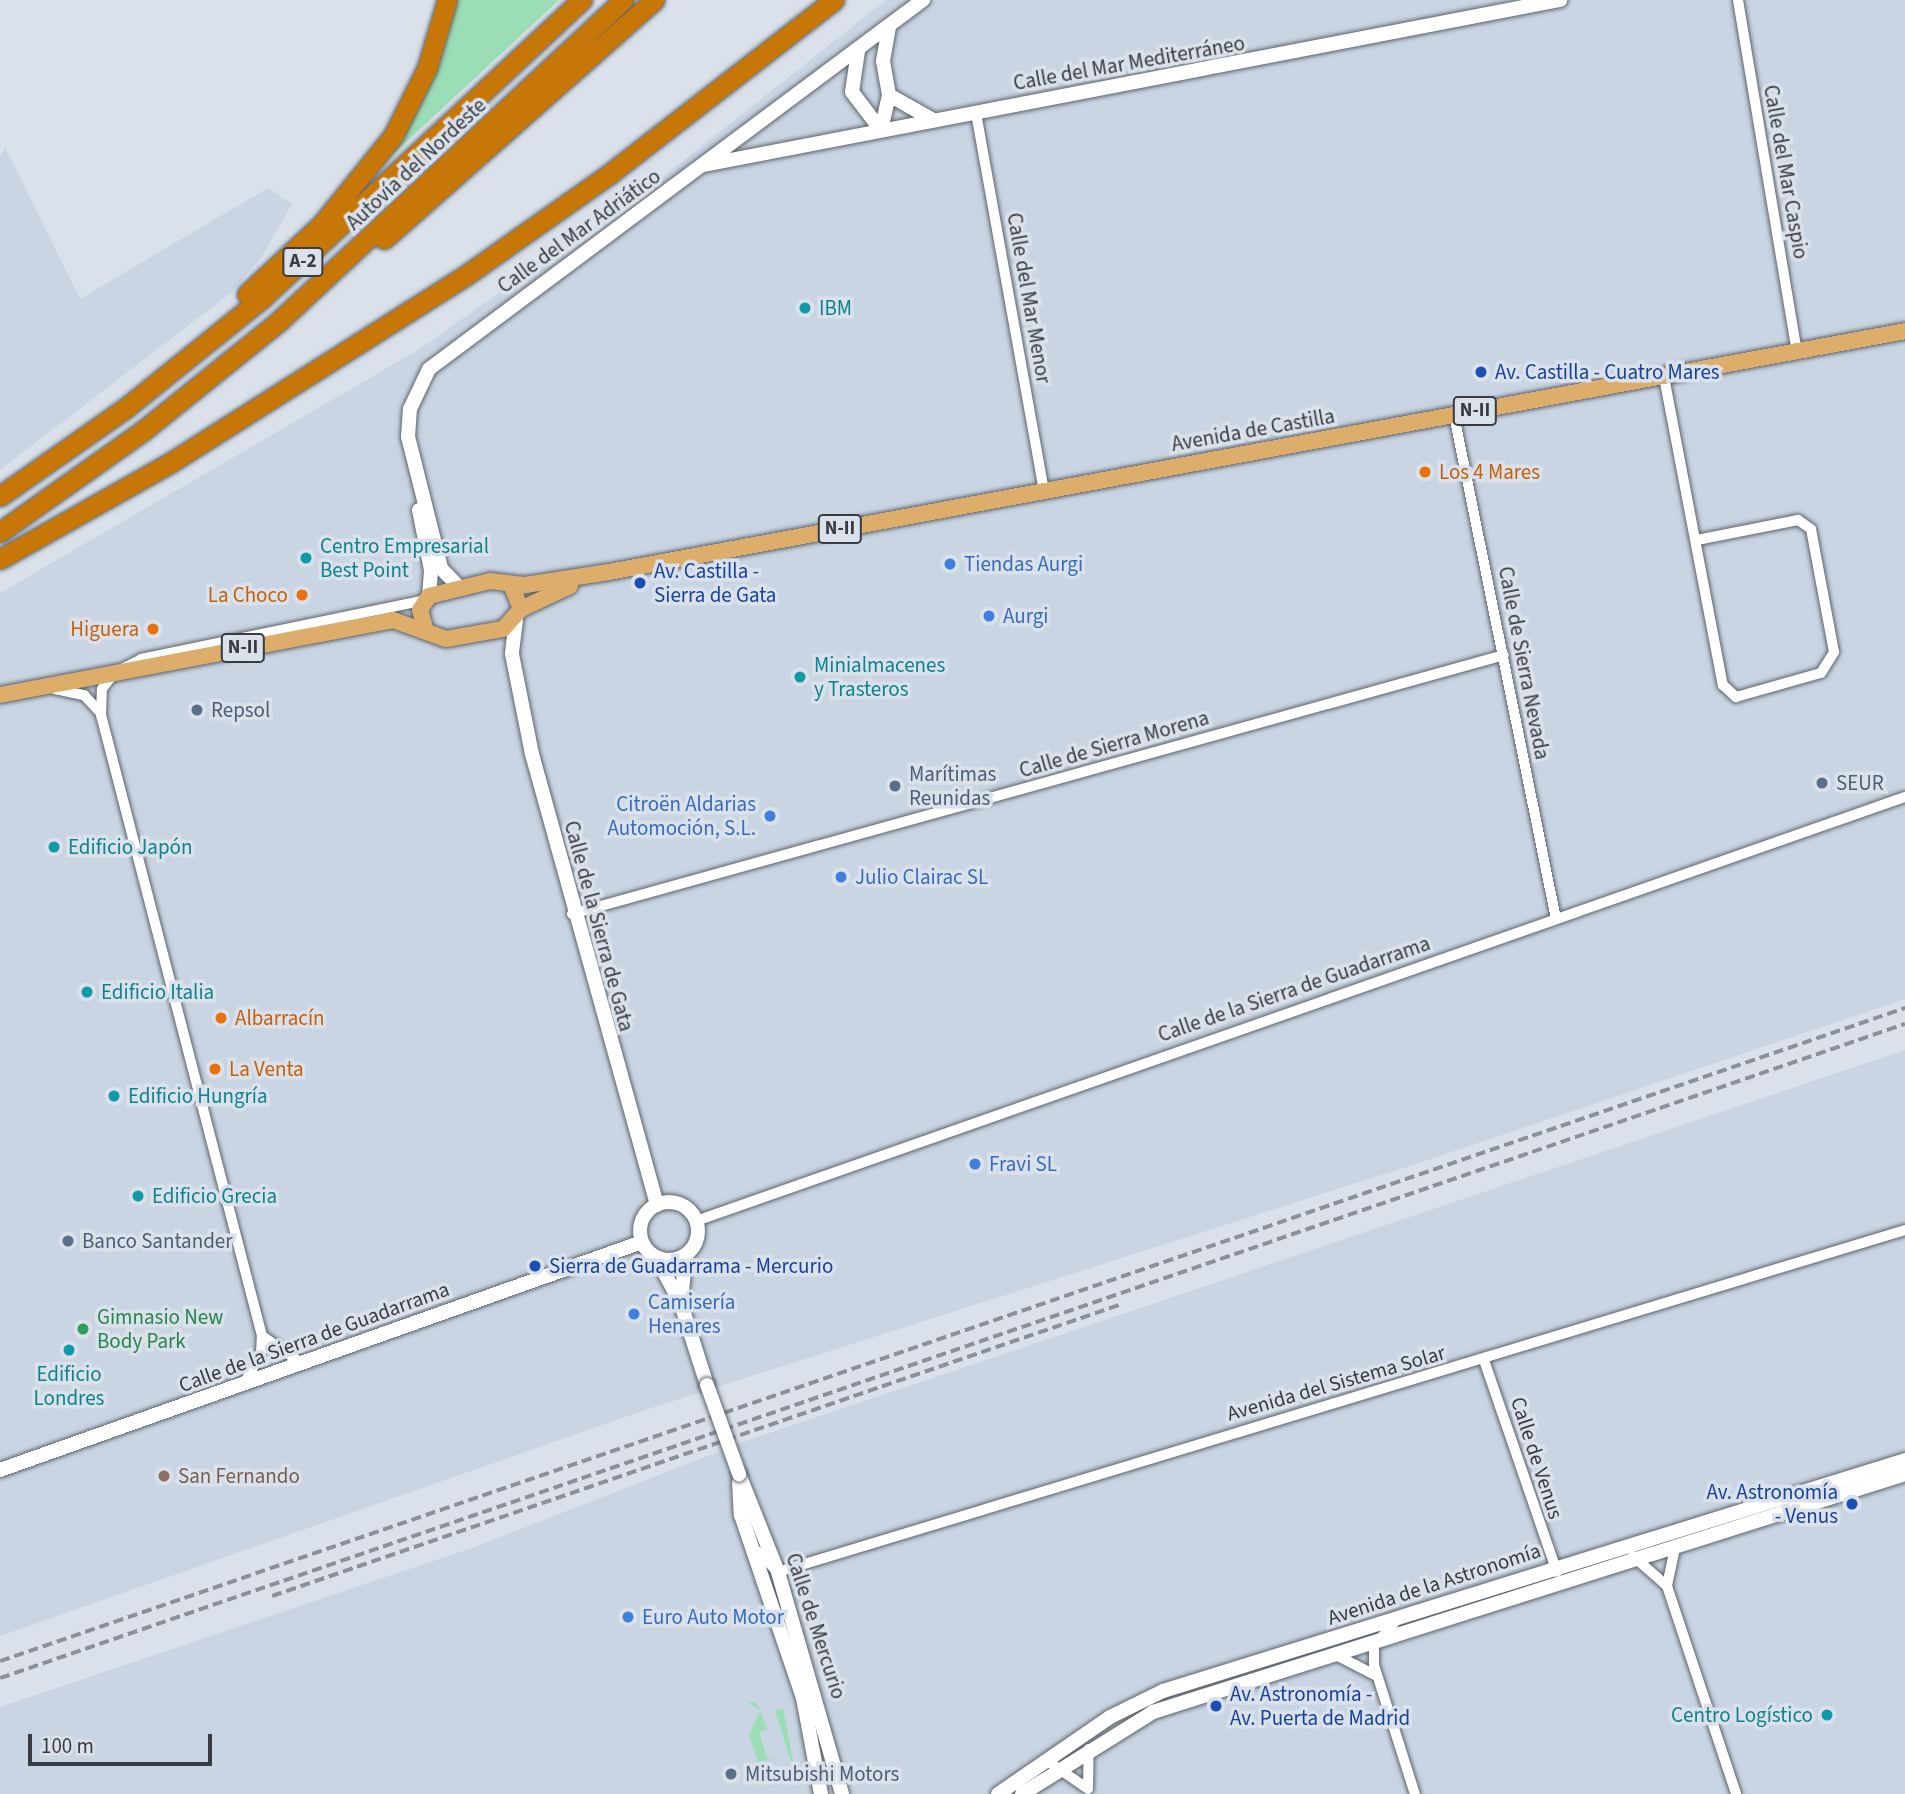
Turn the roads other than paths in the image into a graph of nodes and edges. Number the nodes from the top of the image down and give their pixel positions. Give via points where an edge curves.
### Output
1 (447, 0) edge
2 (582, 0) edge
3 (623, 0) edge
4 (654, 0) edge
5 (834, 0) edge
6 (923, 0) edge
7 (1560, 0) edge
8 (1738, 0) edge
9 (889, 27) junction
10 (858, 51) junction
11 (890, 95) junction
12 (976, 113) junction
13 (934, 121) junction
14 (881, 131) junction
15 (704, 165) junction
16 (321, 284) junction
17 (1905, 331) edge
18 (1797, 351) junction
19 (1664, 377) junction
20 (127, 407) junction
21 (1454, 415) junction
22 (1044, 490) junction
23 (421, 492) junction
24 (0, 496) edge
25 (0, 532) edge
26 (1697, 540) junction
27 (0, 559) edge
28 (609, 572) junction
29 (511, 584) junction
30 (460, 588) junction
31 (427, 598) junction
32 (519, 614) junction
33 (426, 631) junction
34 (484, 632) junction
35 (512, 654) junction
36 (1504, 655) junction
37 (114, 673) junction
38 (35, 688) junction
39 (0, 695) edge
40 (101, 715) junction
41 (1905, 797) edge
42 (572, 914) junction
43 (1556, 919) junction
44 (657, 1205) junction
45 (696, 1221) junction
46 (1905, 1230) edge
47 (642, 1242) junction
48 (686, 1255) junction
49 (656, 1257) junction
50 (681, 1304) junction
51 (262, 1336) junction
52 (1484, 1360) junction
53 (304, 1365) junction
54 (243, 1386) junction
55 (1905, 1460) edge
56 (0, 1471) edge
57 (739, 1474) junction
58 (1905, 1474) edge
59 (751, 1544) junction
60 (1621, 1548) junction
61 (1675, 1548) junction
62 (1638, 1560) junction
63 (1552, 1569) junction
64 (778, 1572) junction
65 (1575, 1580) junction
66 (1667, 1586) junction
67 (1533, 1594) junction
68 (774, 1610) junction
69 (1409, 1614) junction
70 (1374, 1645) junction
71 (1338, 1656) junction
72 (1375, 1675) junction
73 (1089, 1749) junction
74 (1052, 1763) junction
75 (1089, 1792) edge
76 (821, 1794) edge
77 (842, 1794) edge
78 (998, 1794) edge
79 (1022, 1794) edge
80 (1415, 1794) edge
81 (1736, 1794) edge

1 - 20 highway via 427,68 365,176
2 - 20 highway, Autovía del Nordeste / A-2 via 261,299
3 - 16 highway, Autovía del Nordeste / A-2
4 - 16 highway via 409,221
5 - 27 highway via 612,172 469,272 170,463
6 - 9 street, Calle del Mar Adriático
7 - 12 street, Calle del Mar Mediterráneo
8 - 18 street, Calle del Mar Caspio
9 - 10 street, Calle del Mar Adriático
9 - 11 street via 883,61
10 - 14 street via 852,92
10 - 15 street, Calle del Mar Adriático
11 - 13 street
11 - 14 street
12 - 13 street, Calle del Mar Mediterráneo
12 - 22 street, Calle del Mar Menor
13 - 14 street, Calle del Mar Mediterráneo
14 - 15 street, Calle del Mar Mediterráneo
15 - 23 street, Calle del Mar Adriático via 429,369 410,409 408,437
16 - 25 highway, Autovía del Nordeste / A-2 via 144,430
17 - 18 main road, Avenida de Castilla / N-II
18 - 19 main road, Avenida de Castilla / N-II
19 - 21 main road, Avenida de Castilla / N-II
19 - 26 street
20 - 24 highway, Autovía del Nordeste / A-2
21 - 22 main road, Avenida de Castilla / N-II
21 - 36 street, Calle de Sierra Nevada
22 - 28 main road, Avenida de Castilla / N-II
23 - 30 street, Calle del Mar Adriático via 441,568
23 - 31 street, Calle del Mar Adriático
26 - 26 street via 1723,685 1736,697 1821,673 1834,652 1811,529 1798,520
28 - 29 main road, Avenida de Castilla / N-II
28 - 32 main road, Avenida de Castilla / N-II
29 - 30 main road, N-II
29 - 32 main road
30 - 31 main road, N-II
31 - 33 main road via 420,610
31 - 37 street, N-II via 141,659
32 - 34 main road, N-II
32 - 35 street, Calle de la Sierra de Gata
33 - 34 main road, N-II via 446,639
33 - 37 main road, N-II via 393,620
34 - 35 street
35 - 42 street, Calle de la Sierra de Gata
36 - 42 street, Calle de Sierra Morena
36 - 43 street, Calle de Sierra Nevada
37 - 38 main road, N-II
37 - 40 street via 102,689
38 - 39 main road, N-II
38 - 40 street via 83,695
40 - 51 street
41 - 43 street, Calle de la Sierra de Guadarrama
42 - 44 street, Calle de la Sierra de Gata
43 - 45 street, Calle de la Sierra de Guadarrama
44 - 45 street via 680,1204
44 - 47 street via 643,1219
45 - 48 street via 698,1233
46 - 52 street, Avenida del Sistema Solar
47 - 49 street
47 - 53 street, Calle de la Sierra de Guadarrama
48 - 49 street
48 - 50 street
49 - 50 street
50 - 57 street, Calle de Mercurio, bridge
51 - 53 street
51 - 54 street via 261,1353
52 - 63 street, Calle de Venus
52 - 64 street, Avenida del Sistema Solar
53 - 54 street, Calle de la Sierra de Guadarrama
54 - 56 street, Calle de la Sierra de Guadarrama
55 - 60 street, Avenida de la Astronomía
57 - 59 street, Calle de Mercurio
57 - 64 street, Calle de Mercurio
58 - 61 street, Avenida de la Astronomía
59 - 64 street
59 - 68 street, Calle de Mercurio
60 - 62 street
60 - 63 street, Avenida de la Astronomía
61 - 62 street, Avenida de la Astronomía
61 - 66 street
62 - 65 street, Avenida de la Astronomía
62 - 66 street
63 - 65 street
63 - 67 street
63 - 69 street, Avenida de la Astronomía
64 - 68 street
64 - 77 street, Calle de Mercurio
65 - 67 street, Avenida de la Astronomía
66 - 81 street
67 - 70 street, Avenida de la Astronomía
68 - 76 street, Calle de Mercurio via 803,1698
69 - 70 street
69 - 74 street, Avenida de la Astronomía via 1163,1691
70 - 71 street, Avenida de la Astronomía
70 - 72 street
71 - 72 street
71 - 73 street, Avenida de la Astronomía via 1153,1712
72 - 80 street
73 - 74 street, Avenida de la Astronomía
73 - 75 street
74 - 75 street
74 - 78 street, Avenida de la Astronomía
74 - 79 street, Avenida de la Astronomía

